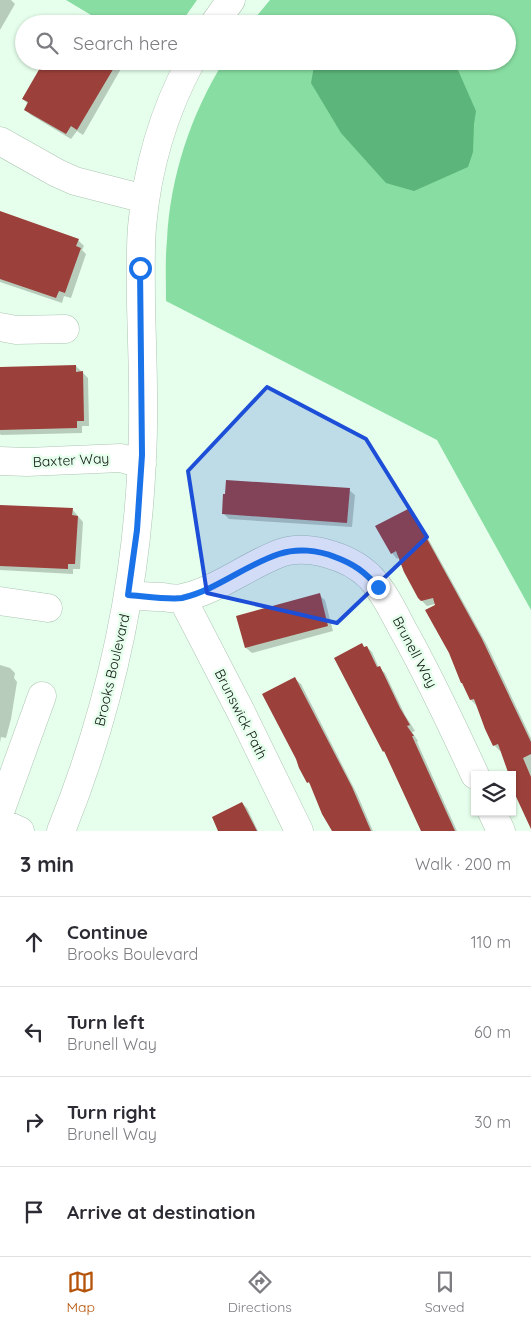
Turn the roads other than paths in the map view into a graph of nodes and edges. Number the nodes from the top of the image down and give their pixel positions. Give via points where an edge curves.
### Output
1 (231, 0) edge
2 (220, 15) edge
3 (187, 70) edge
4 (0, 141) edge
5 (145, 199) junction
6 (0, 327) edge
7 (65, 330) dead end
8 (0, 461) edge
9 (142, 464) junction
10 (128, 595) junction
11 (182, 598) junction
12 (0, 600) edge
13 (48, 608) dead end
14 (42, 696) dead end
15 (473, 771) edge
16 (0, 812) edge
17 (494, 816) edge
18 (0, 822) edge
19 (20, 831) edge
20 (61, 831) edge
21 (299, 831) edge
22 (501, 831) edge

1 - 2 street
3 - 5 street, Brooks Boulevard via 162,126
4 - 5 street via 57,173
5 - 9 street, Brooks Boulevard via 140,268
6 - 7 street
8 - 9 street, Baxter Way via 121,458
9 - 10 street, Brooks Boulevard
10 - 11 street, Brunell Way
10 - 20 street, Brooks Boulevard via 112,677 97,730
11 - 15 street, Brunell Way via 210,589 280,553 303,550 325,553 358,567 378,587 412,646
11 - 21 street, Brunswick Path
12 - 13 street
14 - 16 street
17 - 22 street
18 - 19 street

